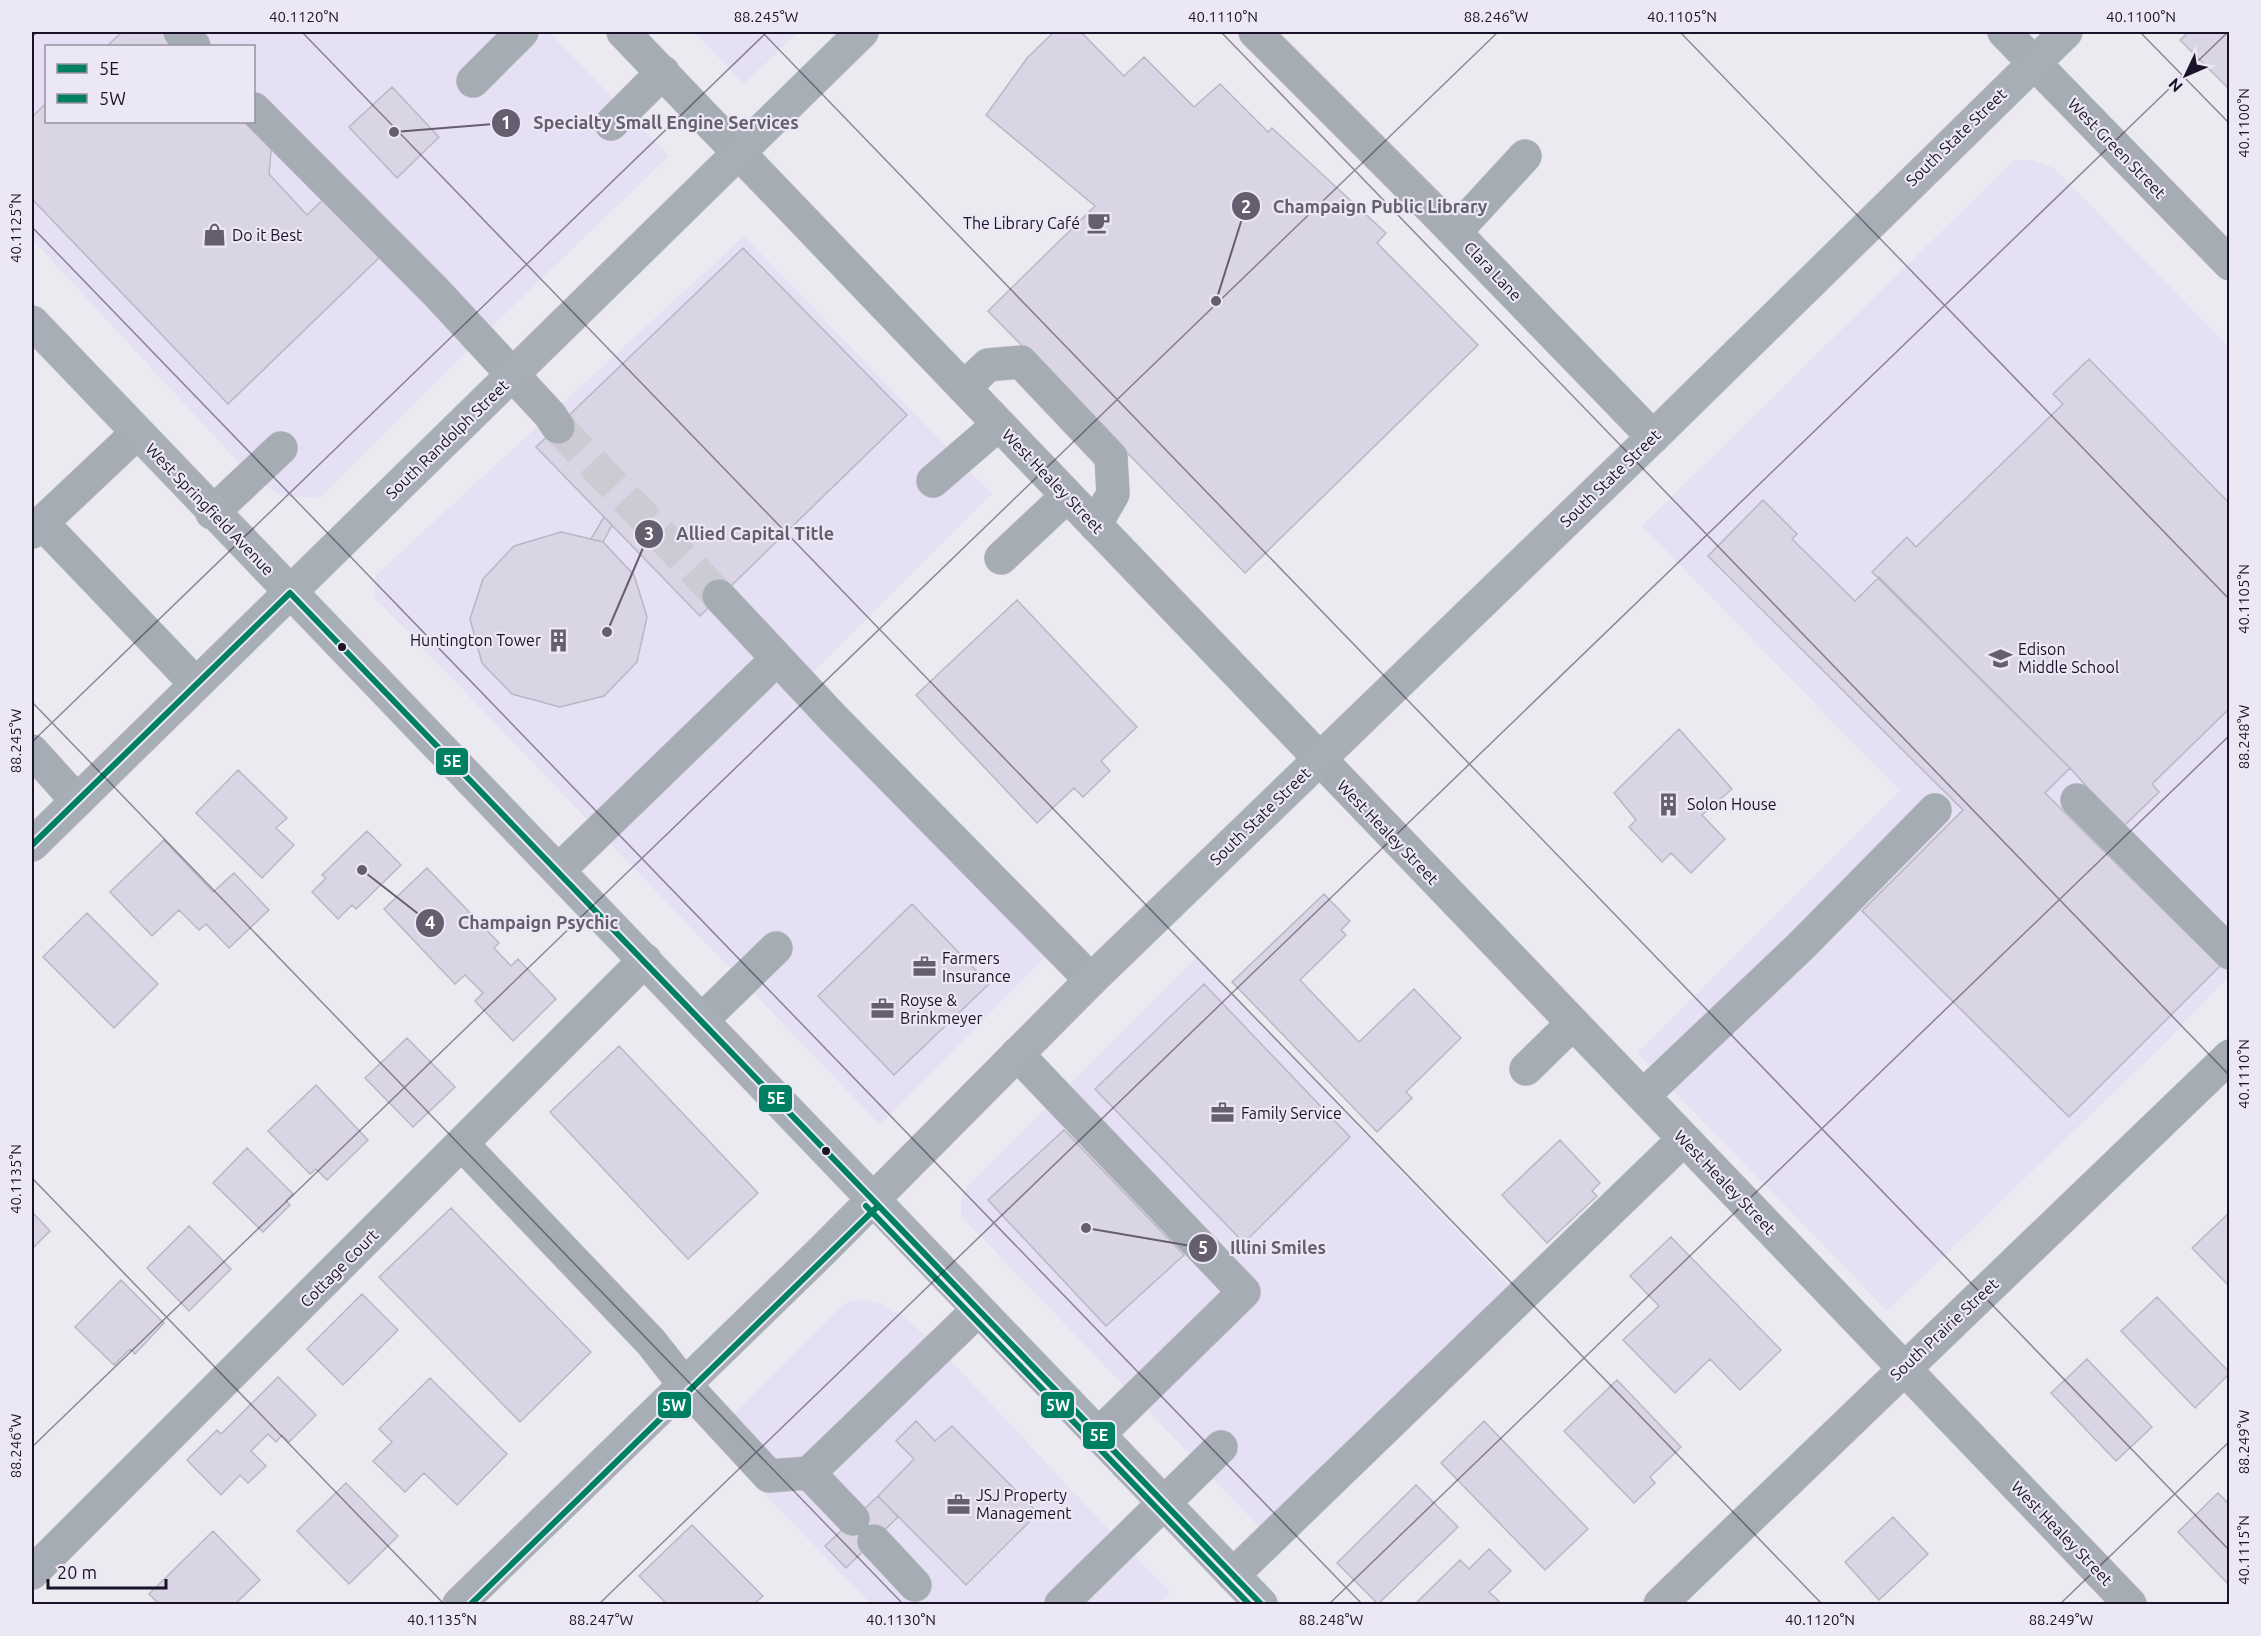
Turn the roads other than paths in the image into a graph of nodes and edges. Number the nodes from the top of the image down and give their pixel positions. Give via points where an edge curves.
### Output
1 (180, 32) edge
2 (522, 32) edge
3 (624, 32) edge
4 (862, 32) edge
5 (2004, 32) edge
6 (2066, 32) edge
7 (1264, 34) edge
8 (194, 45) edge
9 (2034, 62) junction
10 (663, 72) junction
11 (473, 81) dead end
12 (255, 110) edge
13 (611, 124) dead end
14 (739, 153) junction
15 (1525, 156) dead end
16 (1455, 232) junction
17 (2229, 264) edge
18 (36, 336) edge
19 (513, 375) junction
20 (963, 388) junction
21 (999, 424) junction
22 (558, 427) tunnel mouth
23 (137, 433) junction
24 (1653, 437) junction
25 (281, 448) dead end
26 (933, 481) dead end
27 (1067, 496) junction
28 (212, 513) junction
29 (1095, 525) junction
30 (37, 527) edge
31 (1001, 558) dead end
32 (290, 593) junction
33 (719, 596) tunnel mouth
34 (777, 659) junction
35 (196, 684) junction
36 (32, 751) edge
37 (1319, 759) junction
38 (2077, 800) dead end
39 (77, 801) junction
40 (1935, 810) dead end
41 (32, 845) edge
42 (559, 870) junction
43 (776, 948) dead end
44 (2229, 953) edge
45 (645, 960) junction
46 (1091, 980) junction
47 (702, 1020) junction
48 (1573, 1023) junction
49 (1017, 1054) junction
50 (2229, 1056) edge
51 (1526, 1069) dead end
52 (1643, 1096) junction
53 (1684, 1139) junction
54 (462, 1144) junction
55 (872, 1200) junction
56 (977, 1311) junction
57 (1903, 1368) junction
58 (684, 1384) junction
59 (1098, 1435) junction
60 (1221, 1447) dead end
61 (809, 1473) junction
62 (1164, 1505) junction
63 (32, 1573) edge
64 (1233, 1575) junction
65 (915, 1585) dead end
66 (1677, 1599) edge
67 (459, 1605) edge
68 (1061, 1605) edge
69 (1261, 1605) edge
70 (2130, 1605) edge

1 - 8 street
2 - 11 street
3 - 10 street, West Healey Street
4 - 14 main road, South Randolph Street
5 - 9 street, West Green Street
6 - 9 main road, South State Street
7 - 16 street, Clara Lane
9 - 17 street, West Green Street
9 - 24 main road, South State Street
10 - 13 street
10 - 14 street, West Healey Street
12 - 19 street
14 - 19 main road, South Randolph Street
14 - 20 street, West Healey Street
15 - 16 street
16 - 24 street, Clara Lane
18 - 23 main road, West Springfield Avenue
19 - 22 street
19 - 32 main road, South Randolph Street
20 - 21 street, West Healey Street
20 - 29 street via 988,365 1021,362 1112,457 1113,494
21 - 26 street
21 - 27 street, West Healey Street
23 - 28 main road, West Springfield Avenue
23 - 30 street
24 - 37 main road, South State Street
25 - 28 street
27 - 29 street, West Healey Street
27 - 31 street
28 - 32 main road, West Springfield Avenue
29 - 37 street, West Healey Street
30 - 35 street
32 - 35 main road, South Randolph Street
32 - 42 main road, West Springfield Avenue
33 - 34 street
34 - 42 street
34 - 46 street
35 - 39 main road, South Randolph Street
36 - 39 street
37 - 46 main road, South State Street
37 - 48 street, West Healey Street
38 - 44 street
39 - 41 main road, South Randolph Street
40 - 52 street via 1801,946
42 - 45 main road, West Springfield Avenue
43 - 47 street
45 - 47 main road, West Springfield Avenue
45 - 54 street, Cottage Court
46 - 49 main road, South State Street
47 - 55 main road, West Springfield Avenue
48 - 51 street
48 - 52 street, West Healey Street
49 - 55 main road, South State Street
49 - 59 street via 1244,1292
50 - 57 street, South Prairie Street
52 - 53 street, West Healey Street
53 - 57 street, West Healey Street
53 - 64 street
54 - 58 street via 651,1342
54 - 63 street, Cottage Court
55 - 56 main road, West Springfield Avenue
55 - 58 main road, South State Street
56 - 59 main road, West Springfield Avenue
56 - 61 street
57 - 66 street, South Prairie Street
57 - 70 street, West Healey Street
58 - 61 street via 769,1476
58 - 67 main road, South State Street
59 - 62 main road, West Springfield Avenue
60 - 62 street
61 - 65 street
62 - 64 main road, West Springfield Avenue
62 - 68 street
64 - 69 main road, West Springfield Avenue

